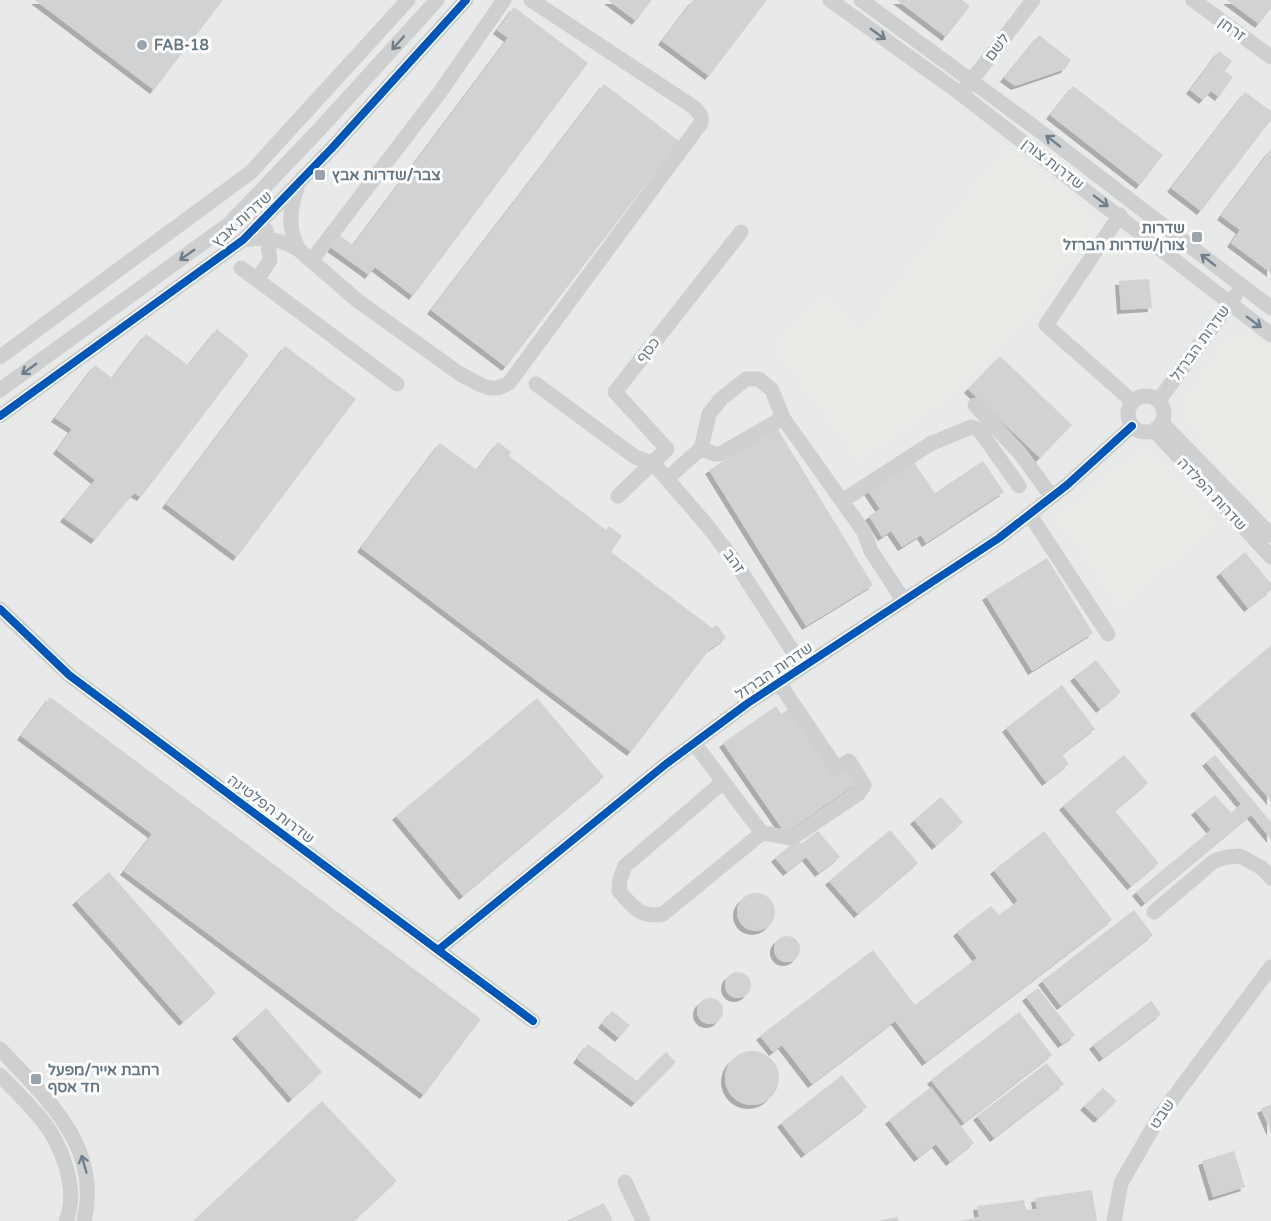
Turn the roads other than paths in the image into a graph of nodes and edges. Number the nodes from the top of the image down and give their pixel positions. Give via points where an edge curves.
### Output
1 (408, 0) edge
2 (437, 0) edge
3 (466, 0) edge
4 (504, 0) edge
5 (531, 0) edge
6 (830, 0) edge
7 (861, 0) edge
8 (1033, 0) edge
9 (1193, 0) edge
10 (1271, 57) edge
11 (972, 81) junction
12 (961, 94) junction
13 (301, 182) junction
14 (272, 212) junction
15 (1119, 215) junction
16 (741, 232) dead end
17 (258, 242) junction
18 (299, 250) junction
19 (312, 260) junction
20 (241, 268) dead end
21 (257, 280) junction
22 (1242, 287) junction
23 (1229, 303) junction
24 (1271, 308) edge
25 (1271, 335) edge
26 (0, 357) edge
27 (397, 384) dead end
28 (537, 384) dead end
29 (0, 390) edge
30 (1159, 400) junction
31 (1132, 401) junction
32 (975, 405) dead end
33 (0, 416) edge
34 (783, 418) junction
35 (1132, 426) junction
36 (1158, 427) junction
37 (700, 448) junction
38 (653, 463) junction
39 (668, 479) junction
40 (1019, 486) dead end
41 (618, 495) dead end
42 (1052, 497) junction
43 (842, 501) junction
44 (1030, 514) junction
45 (1271, 535) edge
46 (1271, 557) edge
47 (903, 601) junction
48 (0, 609) edge
49 (1108, 634) dead end
50 (803, 667) junction
51 (779, 683) junction
52 (694, 743) junction
53 (723, 782) junction
54 (762, 833) junction
55 (1271, 878) edge
56 (1154, 912) dead end
57 (438, 950) junction
58 (1271, 967) edge
59 (533, 1021) dead end
60 (0, 1049) edge
61 (0, 1075) edge
62 (625, 1182) dead end
63 (66, 1221) edge
64 (84, 1221) edge
65 (643, 1221) edge
66 (1114, 1221) edge

1 - 26 street via 251,172
2 -> 29 street, שדרות אבץ via 229,224
3 - 13 street, שדרות אבץ
4 - 19 street via 440,92
5 - 19 street via 695,108 701,123 515,376 498,388 473,381 358,301
6 -> 12 street, שדרות צורן
7 - 11 street, שדרות צורן
8 - 11 street, לשם
9 - 10 street, זרחן
11 - 12 street, לשם
22 -> 11 street, שדרות צורן
12 -> 15 street, שדרות צורן
13 - 14 street, שדרות אבץ
13 - 18 street via 290,213
14 - 17 street, שדרות אבץ
14 - 17 street
15 - 23 street, שדרות צורן
15 - 31 street via 1046,326
16 - 38 street, כסף via 615,392 667,449
17 - 18 street via 283,242
17 - 21 street via 269,264
17 - 33 street, שדרות אבץ
18 - 19 street
20 - 21 street
21 - 27 street
22 - 23 street, שדרות הברזל
22 - 24 street, שדרות צורן
23 -> 25 street, שדרות צורן
23 - 30 street, שדרות הברזל
28 - 38 street via 635,457
30 - 31 street via 1142,395
30 - 36 street via 1165,411
31 - 35 street via 1128,411
32 - 42 street via 1019,452
34 - 37 street via 720,454
34 - 37 street via 772,390 759,379 746,379 709,414
34 - 43 street
35 - 36 street via 1142,432
35 - 42 street, שדרות הברזל
36 - 45 street, שדרות הפלדה
36 - 46 street, שדרות הפלדה
37 - 39 street
38 - 39 street, זהב
38 - 41 street
39 - 50 street, זהב via 734,559
40 - 43 street via 978,429 971,427 930,444
42 - 44 street, שדרות הברזל
43 - 47 street
44 - 47 street, שדרות הברזל
44 - 49 street
47 - 50 street, שדרות הברזל
48 - 57 street, שדרות הפלטינה via 69,675
50 - 51 street, שדרות הברזל
51 - 52 street, שדרות הברזל
51 - 54 street via 837,769 849,761 864,785 858,794 792,838
52 - 53 street
52 - 57 street, שדרות הברזל
53 - 54 street
53 - 54 street via 625,866 619,891 636,910 651,916 663,914
55 - 56 street via 1240,856 1227,857 1214,861
57 - 59 street, שדרות הפלטינה
58 - 66 street, שבט via 1159,1117 1121,1183
64 -> 60 street via 87,1178 79,1148 57,1109
61 - 63 street via 44,1121 63,1157 71,1188
62 - 65 street

